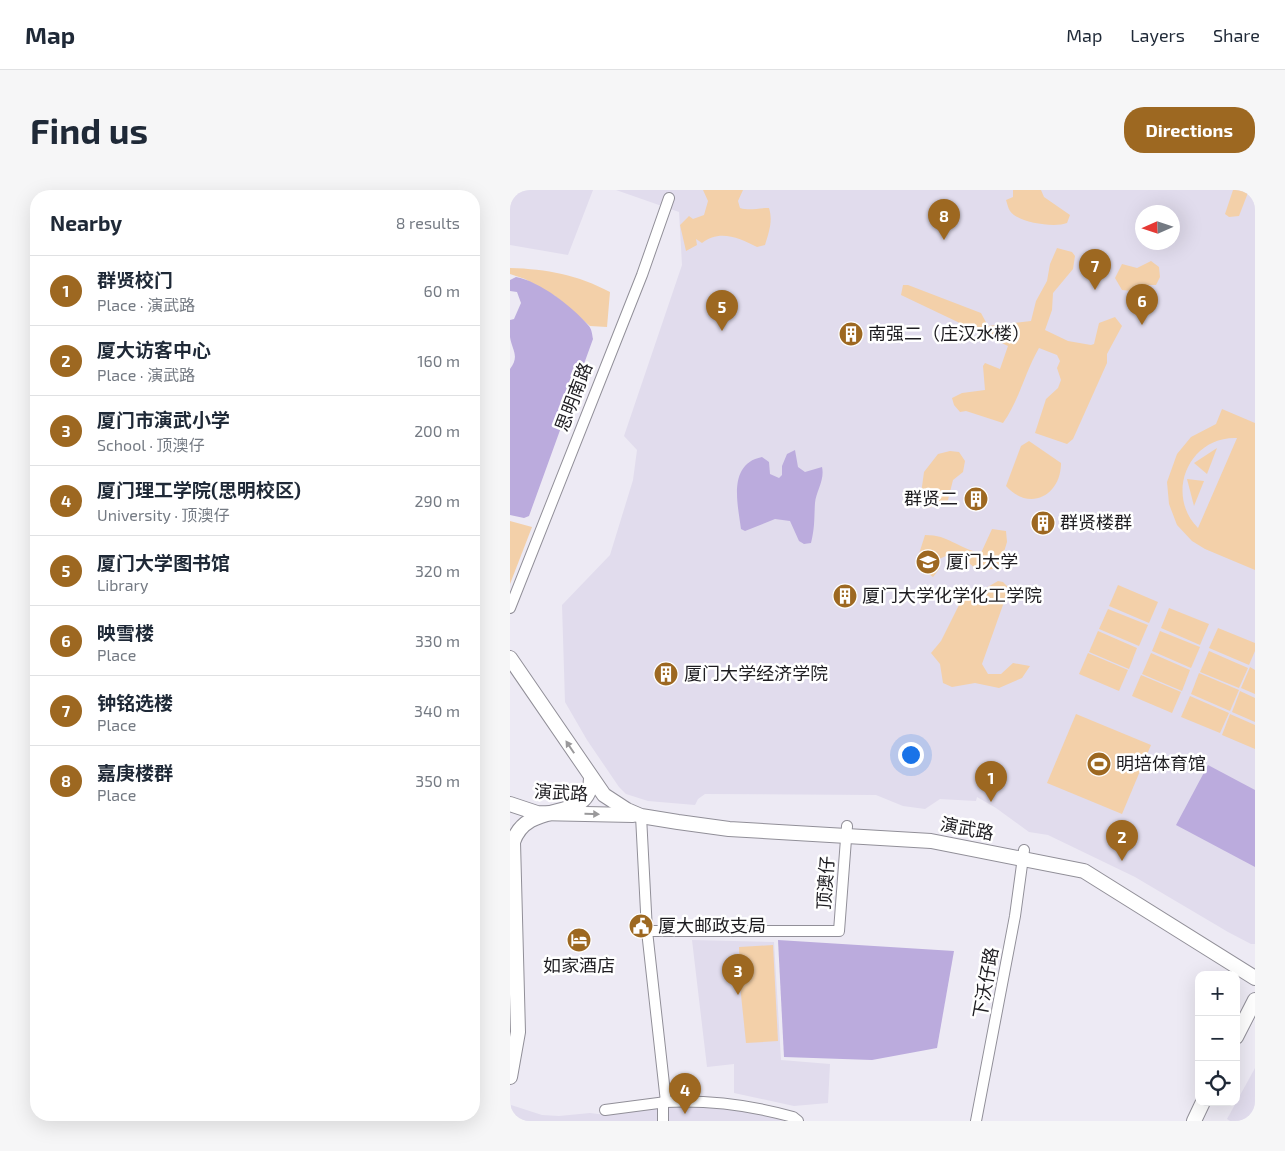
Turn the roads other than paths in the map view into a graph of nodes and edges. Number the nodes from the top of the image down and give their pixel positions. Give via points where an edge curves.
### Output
1 (669, 198) dead end
2 (510, 608) edge
3 (510, 658) edge
4 (515, 673) edge
5 (591, 778) junction
6 (510, 804) edge
7 (552, 813) junction
8 (641, 816) junction
9 (846, 831) junction
10 (1024, 854) junction
11 (647, 931) junction
12 (1255, 967) edge
13 (1255, 978) edge
14 (1255, 1000) edge
15 (1240, 1029) edge
16 (510, 1077) edge
17 (665, 1102) junction
18 (1201, 1106) edge
19 (605, 1110) dead end
20 (663, 1121) edge
21 (798, 1121) edge
22 (976, 1121) edge
23 (1194, 1121) edge

1 - 2 street, 思明南路
3 - 4 main road
5 -> 4 main road
5 - 7 main road via 588,795 579,803
5 - 8 main road via 604,795
6 - 7 main road, 演武路 via 527,811
7 -> 8 main road, 演武路
7 - 16 main road via 522,824 513,842 518,1032
8 - 9 main road, 演武路
8 - 11 street
9 - 10 main road, 演武路 via 933,831
9 - 11 street, 顶澳仔 via 839,930
10 - 12 main road, 演武路 via 1087,862
10 - 13 main road, 演武路 via 1084,871
10 - 22 street, 下沃仔路
11 - 17 street
14 - 15 main road
17 - 19 street
17 - 20 street
17 - 21 street via 704,1100 754,1106
18 - 23 main road

